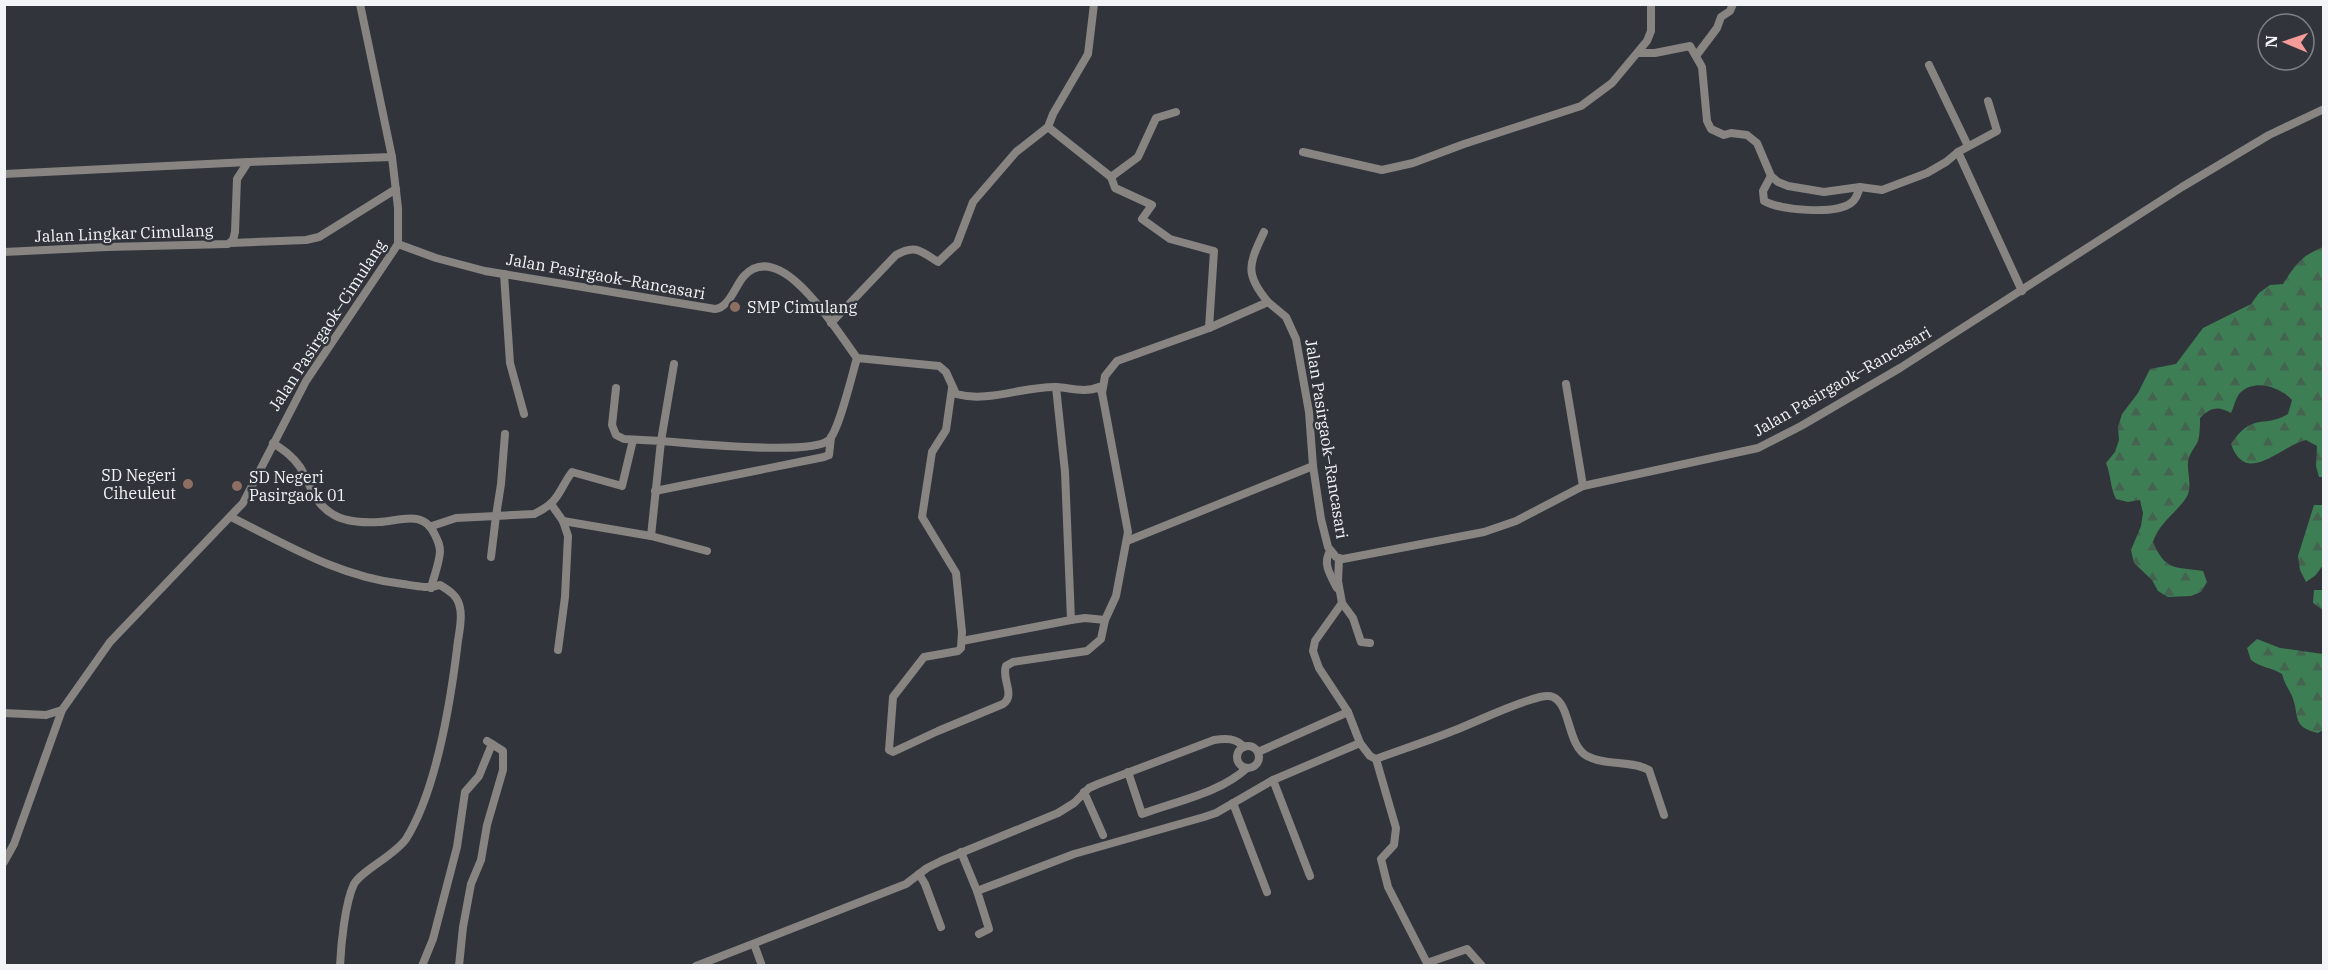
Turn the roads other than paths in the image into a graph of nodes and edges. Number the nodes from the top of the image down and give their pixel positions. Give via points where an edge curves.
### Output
1 (360, 4) edge
2 (1094, 4) edge
3 (1651, 4) edge
4 (1733, 4) edge
5 (1639, 53) junction
6 (1696, 56) junction
7 (1929, 65) dead end
8 (1988, 101) dead end
9 (2324, 109) edge
10 (1176, 112) dead end
11 (1048, 127) junction
12 (1968, 146) junction
13 (1303, 152) dead end
14 (1958, 152) junction
15 (392, 157) junction
16 (248, 162) junction
17 (4, 174) edge
18 (1772, 176) junction
19 (1111, 177) junction
20 (1860, 187) junction
21 (396, 189) junction
22 (1264, 232) dead end
23 (231, 243) junction
24 (398, 244) junction
25 (4, 252) edge
26 (504, 274) junction
27 (2022, 291) junction
28 (1268, 302) junction
29 (831, 323) junction
30 (1209, 327) junction
31 (857, 358) junction
32 (674, 364) dead end
33 (1566, 384) dead end
34 (1056, 387) junction
35 (616, 388) dead end
36 (952, 388) junction
37 (1102, 393) junction
38 (524, 414) dead end
39 (504, 434) dead end
40 (831, 438) junction
41 (633, 440) junction
42 (661, 441) junction
43 (273, 443) junction
44 (1313, 466) junction
45 (1583, 486) junction
46 (656, 491) junction
47 (551, 504) junction
48 (496, 516) junction
49 (231, 517) junction
50 (563, 521) junction
51 (432, 526) junction
52 (651, 536) junction
53 (1127, 541) junction
54 (707, 551) dead end
55 (1330, 551) junction
56 (491, 557) dead end
57 (1339, 559) junction
58 (431, 588) junction
59 (1341, 599) junction
60 (1071, 620) junction
61 (1105, 620) junction
62 (962, 641) junction
63 (1370, 643) dead end
64 (558, 650) dead end
65 (62, 710) junction
66 (1348, 712) junction
67 (4, 713) edge
68 (1360, 743) junction
69 (1244, 747) junction
70 (1258, 752) junction
71 (1376, 759) junction
72 (1247, 768) junction
73 (1128, 772) junction
74 (1273, 780) junction
75 (1084, 792) junction
76 (1233, 803) junction
77 (1664, 815) dead end
78 (1103, 835) dead end
79 (961, 852) junction
80 (4, 862) edge
81 (919, 874) junction
82 (1311, 876) dead end
83 (977, 891) junction
84 (1267, 892) dead end
85 (941, 927) dead end
86 (979, 934) dead end
87 (754, 944) junction
88 (712, 963) edge
89 (340, 966) edge
90 (422, 966) edge
91 (459, 966) edge
92 (696, 966) edge
93 (762, 966) edge
94 (1482, 966) edge

1 - 15 street, Jalan Pasirgaok–Cimulang
2 - 11 street via 1088,54
3 - 5 street via 1650,36
4 - 6 street
5 - 6 street via 1690,46
5 - 13 street via 1612,83 1581,106 1413,163 1382,170
6 - 18 street via 1702,67 1707,121 1712,129 1724,135 1741,133 1757,143
7 - 12 street
8 - 12 street via 1997,131
9 - 27 street, Jalan Pasirgaok–Rancasari via 2269,135 2191,181
10 - 19 street via 1156,118 1138,158
11 - 19 street
11 - 29 street via 1016,152 973,202 957,244 939,262 919,250 908,249 896,255
12 - 14 street
14 - 20 street via 1927,173 1886,189
14 - 27 street
15 - 16 street
15 - 21 street, Jalan Pasirgaok–Cimulang
16 - 17 street
16 - 23 street, Jalan Lingkar Cimulang via 238,176
18 - 20 street via 1788,186 1824,192
18 - 20 street via 1763,191 1764,201 1787,207 1824,210 1847,206 1855,200
19 - 30 street via 1114,188 1152,205 1142,219 1170,239 1214,251
21 - 23 street via 319,237
21 - 24 street, Jalan Pasirgaok–Cimulang
22 - 28 street, Jalan Pasirgaok–Rancasari via 1252,257 1251,271 1257,289
23 - 25 street, Jalan Lingkar Cimulang
24 - 26 street, Jalan Pasirgaok–Rancasari via 436,258
24 - 43 street, Jalan Pasirgaok–Cimulang via 306,381
26 - 29 street, Jalan Pasirgaok–Rancasari via 715,309 723,306 749,271 767,266 784,272 799,285
26 - 38 street via 510,363
27 - 45 street, Jalan Pasirgaok–Rancasari via 1900,368 1758,448
28 - 30 street
28 - 44 street, Jalan Pasirgaok–Rancasari via 1286,317 1296,339
29 - 31 street, Jalan Pasirgaok–Rancasari
30 - 37 street via 1117,361 1105,376
31 - 36 street via 939,366
31 - 40 street
32 - 42 street
33 - 45 street
34 - 36 street via 978,397 957,394
34 - 37 street via 1099,387
34 - 60 street via 1065,472
35 - 41 street via 613,430 620,438
36 - 62 street via 946,430 932,452 922,517 956,573
37 - 53 street via 1125,508
39 - 48 street
40 - 42 street via 819,445 775,447
40 - 46 street via 829,455 824,457
41 - 42 street
41 - 47 street via 623,486 572,472
42 - 46 street
43 - 49 street, Jalan Pasirgaok–Cimulang via 243,503
43 - 51 street via 291,455 321,505 335,516 380,522 410,518
44 - 53 street
44 - 55 street, Jalan Pasirgaok–Rancasari
45 - 57 street, Jalan Pasirgaok–Rancasari via 1484,532
46 - 52 street
47 - 48 street via 534,514
47 - 50 street
48 - 51 street via 456,518
48 - 56 street
49 - 58 street via 346,572 382,582
49 - 65 street, Jalan Pasirgaok–Cimulang via 110,642
50 - 52 street
50 - 64 street via 568,543
51 - 58 street via 440,551
52 - 54 street
53 - 61 street via 1116,596
55 - 57 street, Jalan Pasirgaok–Rancasari
55 - 59 street via 1326,564
57 - 59 street
58 - 89 street via 440,585 452,592 461,611 441,740 419,813 406,838 354,886 342,936
59 - 63 street via 1353,618 1361,643
59 - 66 street via 1313,651 1319,668
60 - 61 street
60 - 62 street
61 - 62 street via 1101,639 1087,651 1006,666 1004,677 1010,695 1003,704 890,752 894,696 923,658 959,650
65 - 67 street via 46,715
65 - 80 street, Jalan Pasirgaok–Cimulang
66 - 68 street
66 - 70 street
68 - 71 street
68 - 74 street
69 - 70 street
69 - 72 street via 1238,759
69 - 73 street via 1238,740 1214,740
70 - 72 street via 1258,762
71 - 77 street via 1551,696 1558,701 1575,743 1584,754 1649,770
71 - 94 street via 1396,828 1394,845 1381,859 1388,887 1427,963 1467,949
72 - 73 street via 1218,787 1143,814
73 - 75 street
74 - 76 street
74 - 82 street
75 - 78 street
75 - 79 street via 1058,813
76 - 83 street via 1204,818 1081,852
76 - 84 street
79 - 81 street
79 - 83 street
81 - 85 street
81 - 87 street via 906,884
83 - 86 street via 989,929
87 - 88 street
87 - 93 street
88 - 92 street
90 - 91 street via 457,847 465,792 479,776 489,743 503,751 503,770 481,860 471,884

